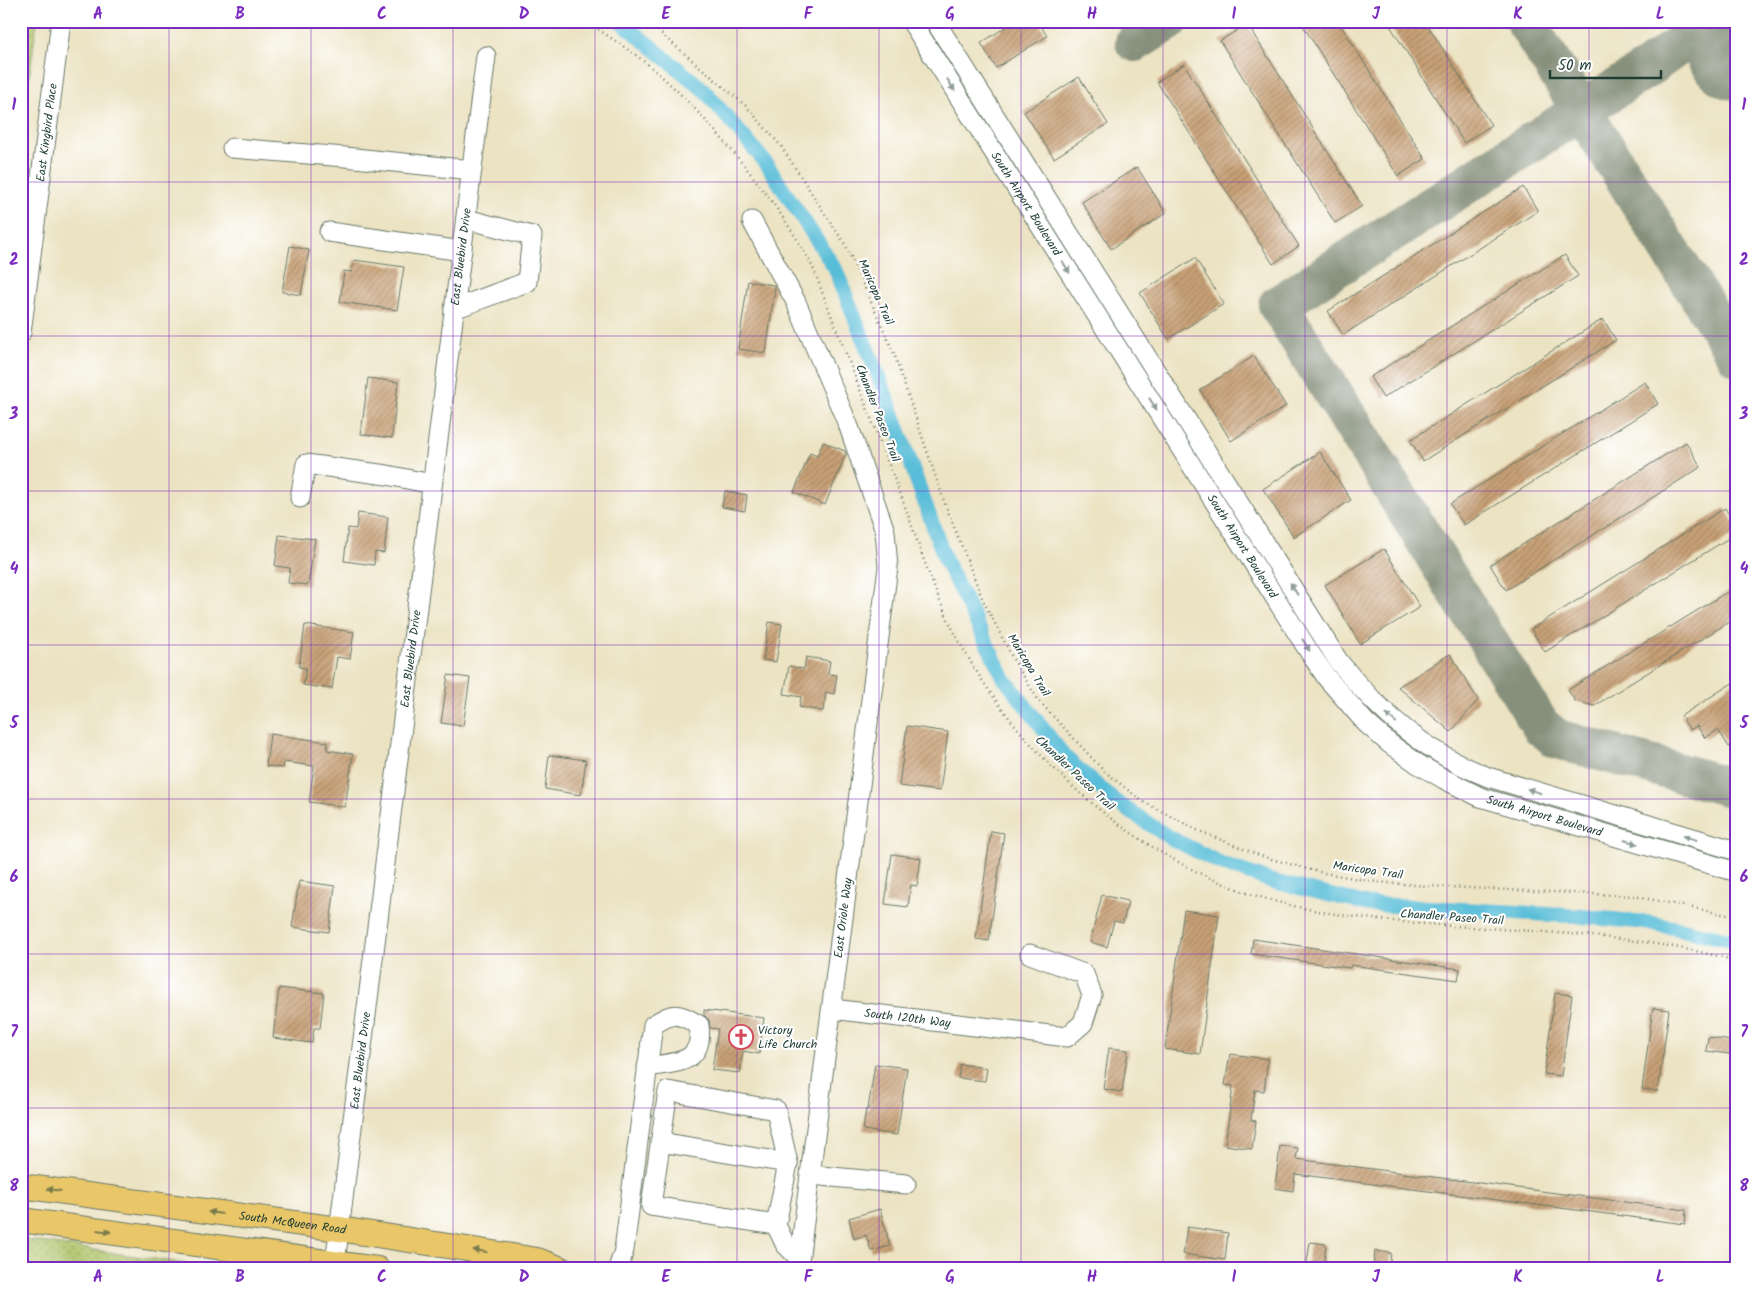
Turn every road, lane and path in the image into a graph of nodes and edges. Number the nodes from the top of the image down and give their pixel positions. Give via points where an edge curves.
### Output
1 (61, 21) edge
2 (586, 21) edge
3 (646, 21) edge
4 (911, 21) edge
5 (939, 27) edge
6 (925, 44) junction
7 (486, 56) dead end
8 (232, 148) dead end
9 (472, 170) junction
10 (466, 219) junction
11 (752, 221) dead end
12 (329, 232) dead end
13 (462, 251) junction
14 (454, 309) junction
15 (21, 333) edge
16 (432, 484) junction
17 (300, 498) dead end
18 (1558, 799) junction
19 (1551, 818) junction
20 (1737, 851) edge
21 (1737, 872) edge
22 (1737, 917) edge
23 (1030, 954) dead end
24 (1737, 961) edge
25 (832, 1009) junction
26 (647, 1067) dead end
27 (660, 1142) junction
28 (788, 1163) junction
29 (811, 1175) junction
30 (906, 1184) dead end
31 (21, 1186) edge
32 (21, 1220) edge
33 (776, 1225) junction
34 (340, 1229) junction
35 (335, 1263) junction
36 (798, 1263) edge
37 (377, 1269) edge
38 (561, 1269) edge
39 (618, 1269) edge

1 - 15 street, East Kingbird Place
2 - 24 path, Chandler Paseo Trail via 644,62 682,96 771,198 813,268 933,584 980,677 1048,764 1120,826 1180,862 1231,887 1324,913 1368,920 1546,932 1649,943
3 - 22 path, Maricopa Trail via 746,106 781,146 846,246 893,351 945,504 983,600 1038,700 1104,771 1142,801 1198,831 1264,858 1319,872 1402,884 1634,896
4 - 6 street, South Airport Boulevard
5 - 6 street
18 -> 5 street, South Airport Boulevard via 1488,777 1438,754 1383,711 1339,662
6 -> 19 street, South Airport Boulevard via 1310,653 1346,702 1390,744 1418,764 1480,796
7 - 9 street, East Bluebird Drive
8 - 9 street
9 - 10 street, East Bluebird Drive
10 - 13 street, East Bluebird Drive
10 - 14 street via 532,236 527,282
11 - 25 street, East Oriole Way via 796,302 849,427 885,531 888,567
12 - 13 street
13 - 14 street, East Bluebird Drive
14 - 16 street, East Bluebird Drive
16 - 17 street via 306,464
16 - 34 street, East Bluebird Drive
18 - 19 street
20 -> 18 street, South Airport Boulevard
19 -> 21 street, South Airport Boulevard
23 - 25 street, South 120th Way via 1084,974 1092,995 1083,1023 1067,1037
25 - 29 street, East Oriole Way
26 - 39 street via 624,1250
27 - 28 street
27 - 28 street via 668,1091 776,1110
27 - 33 street via 651,1206
28 - 33 street
29 - 30 street
29 - 36 street, East Oriole Way
34 -> 31 main road, South McQueen Road
32 -> 35 main road
33 - 36 street
34 - 35 street, East Bluebird Drive
38 -> 34 main road, South McQueen Road via 537,1260
35 - 37 main road

